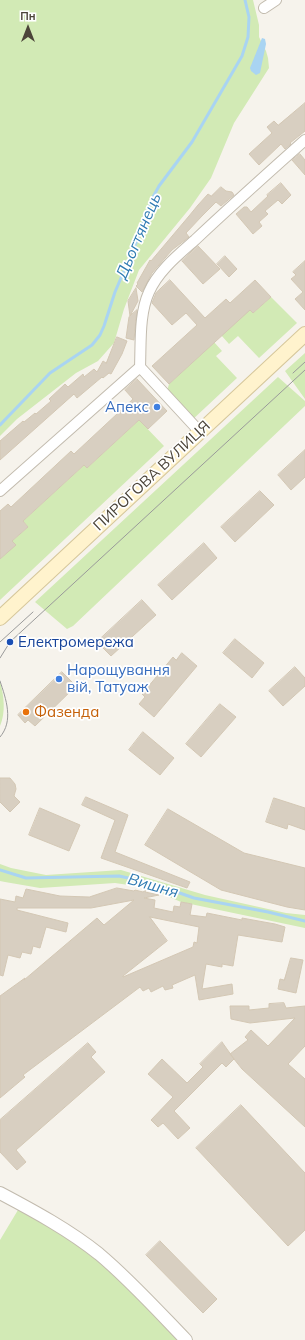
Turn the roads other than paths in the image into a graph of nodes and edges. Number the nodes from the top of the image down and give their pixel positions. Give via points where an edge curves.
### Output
1 (276, 0) edge
2 (264, 8) dead end
3 (305, 140) edge
4 (305, 334) edge
5 (140, 367) junction
6 (200, 432) junction
7 (0, 491) edge
8 (0, 618) edge
9 (0, 1193) edge
10 (186, 1340) edge

1 - 2 street
3 - 5 street via 199,235 156,280 148,293 144,308
4 - 6 main road, ПИРОГОВА ВУЛИЦЯ
5 - 6 street
5 - 7 street
6 - 8 main road, ПИРОГОВА ВУЛИЦЯ
9 - 10 street via 68,1231 98,1254

